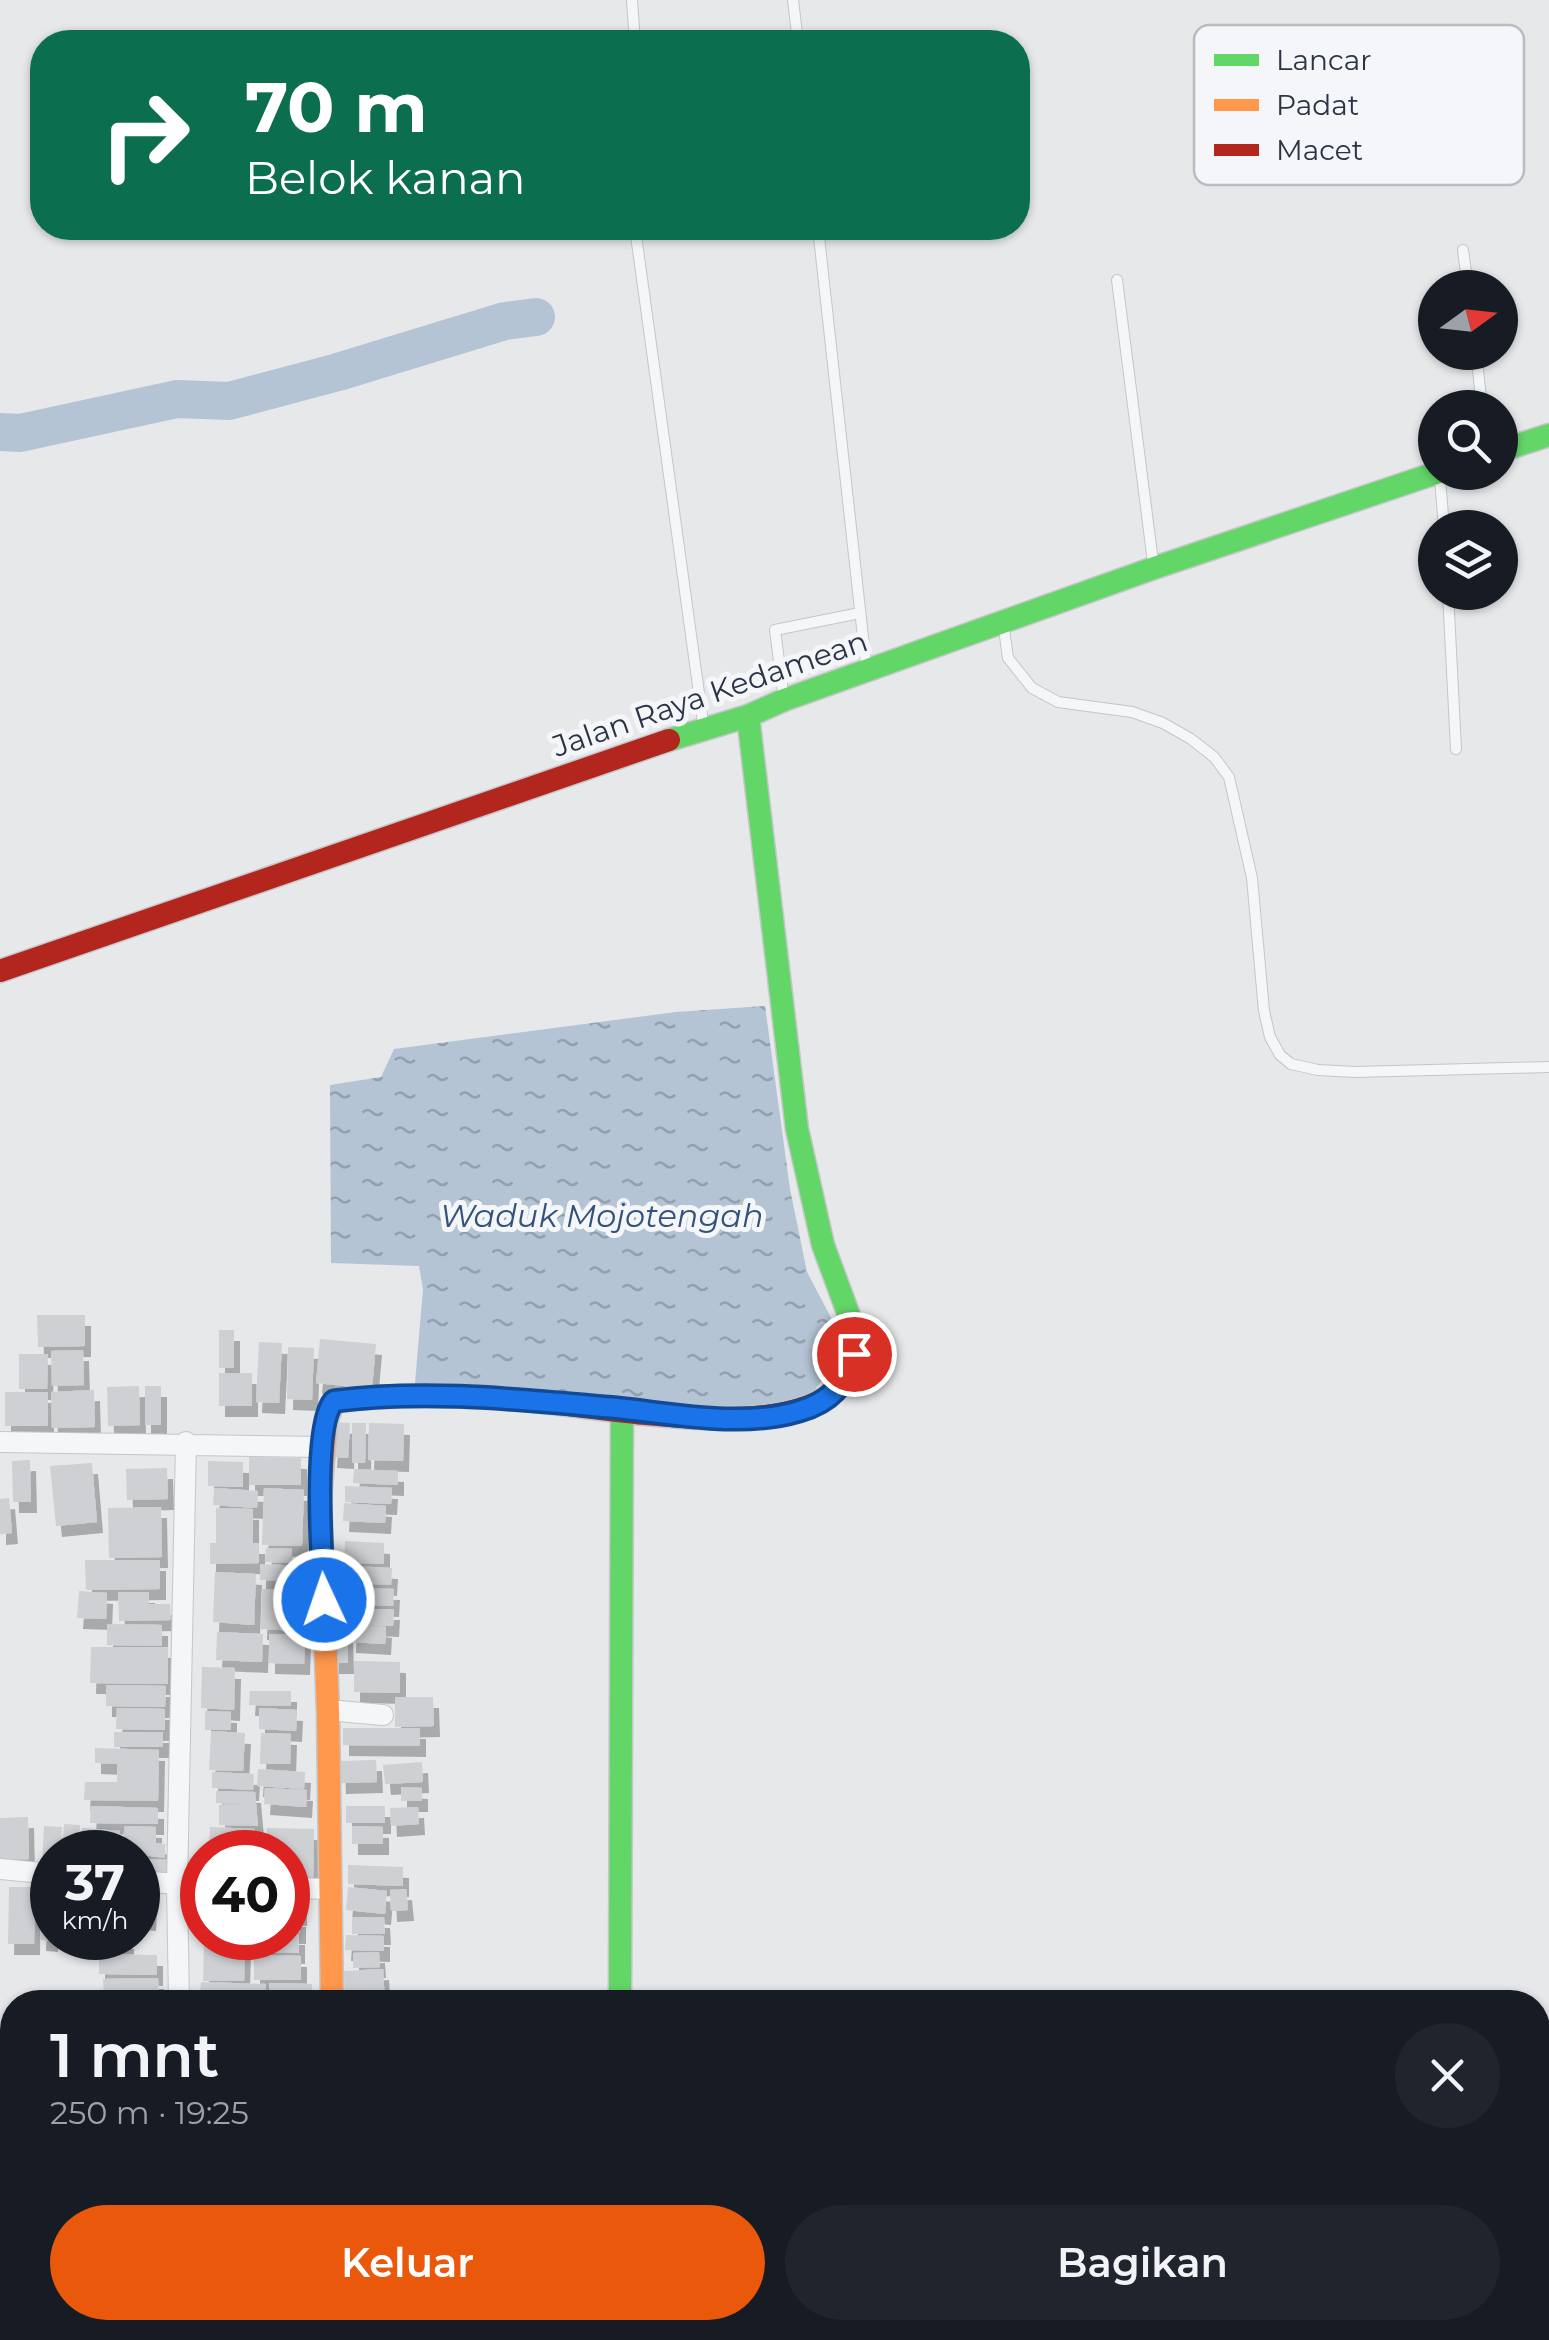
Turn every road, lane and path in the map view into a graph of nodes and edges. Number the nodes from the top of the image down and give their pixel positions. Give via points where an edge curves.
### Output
1 (632, 0) edge
2 (793, 0) edge
3 (634, 30) edge
4 (797, 30) edge
5 (636, 240) edge
6 (819, 240) edge
7 (1463, 250) dead end
8 (1466, 270) edge
9 (1117, 280) dead end
10 (1549, 434) edge
11 (1518, 445) edge
12 (1418, 479) edge
13 (1154, 568) junction
14 (1449, 610) edge
15 (860, 613) junction
16 (1002, 622) junction
17 (866, 670) junction
18 (784, 700) junction
19 (748, 716) junction
20 (704, 728) junction
21 (1456, 748) dead end
22 (0, 971) edge
23 (1549, 1067) edge
24 (622, 1409) junction
25 (0, 1442) edge
26 (186, 1442) junction
27 (322, 1446) junction
28 (328, 1710) junction
29 (383, 1715) dead end
30 (0, 1869) edge
31 (30, 1872) edge
32 (160, 1883) edge
33 (177, 1885) junction
34 (180, 1885) edge
35 (310, 1889) edge
36 (330, 1889) junction
37 (179, 1990) edge
38 (332, 1990) edge
39 (620, 1990) edge

1 - 3 lane
2 - 4 lane
5 - 20 lane
6 - 15 lane
7 - 8 lane
9 - 13 lane
10 - 11 main road
12 - 13 main road, Jalan Raya Kedamean
13 - 16 main road, Jalan Raya Kedamean
14 - 21 lane
15 - 17 lane
15 - 18 lane via 775,630
16 - 17 main road, Jalan Raya Kedamean
16 - 23 lane via 1008,658 1032,688 1058,702 1163,723 1192,739 1229,777 1252,878 1267,1024 1291,1064 1355,1072
17 - 18 main road, Jalan Raya Kedamean
18 - 19 main road, Jalan Raya Kedamean
19 - 20 main road, Jalan Raya Kedamean
19 - 24 main road via 797,1128 827,1258 849,1306 854,1354 834,1395 797,1412 686,1418
20 - 22 main road, Jalan Raya Kedamean
24 - 27 main road via 454,1396 334,1401
24 - 39 main road
25 - 26 street
26 - 27 street
26 - 33 street
27 - 28 main road
28 - 29 street
28 - 36 main road
30 - 31 street
32 - 33 street
33 - 34 street
33 - 37 street
35 - 36 street
36 - 38 main road

